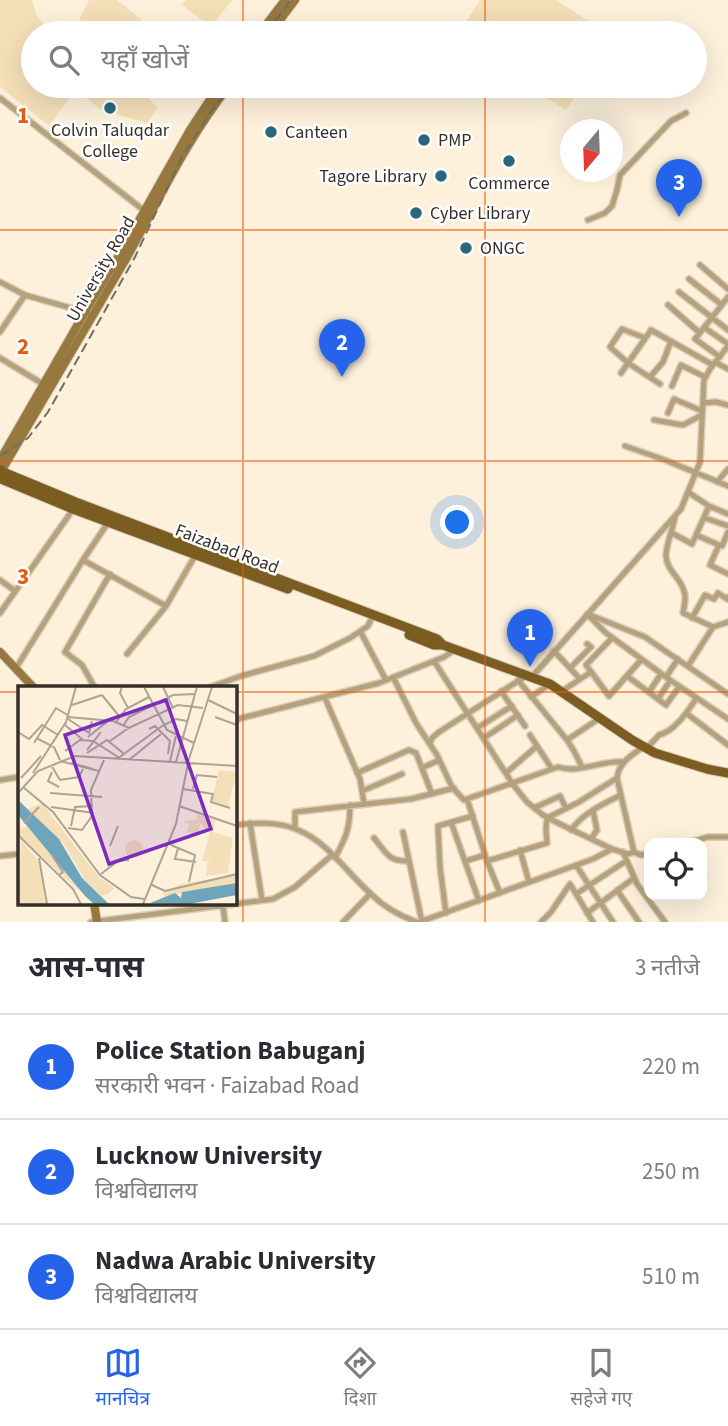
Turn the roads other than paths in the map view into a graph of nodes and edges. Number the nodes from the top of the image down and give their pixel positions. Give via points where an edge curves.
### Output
1 (285, 0) edge
2 (295, 0) edge
3 (269, 21) edge
4 (279, 21) edge
5 (0, 98) edge
6 (211, 98) edge
7 (219, 98) edge
8 (686, 113) dead end
9 (147, 213) junction
10 (588, 220) dead end
11 (700, 265) dead end
12 (689, 279) dead end
13 (0, 282) edge
14 (728, 289) edge
15 (679, 292) dead end
16 (25, 295) junction
17 (728, 297) edge
18 (668, 305) dead end
19 (722, 306) junction
20 (88, 314) junction
21 (713, 318) junction
22 (703, 330) junction
23 (728, 330) edge
24 (0, 332) edge
25 (645, 338) junction
26 (671, 341) junction
27 (728, 345) edge
28 (0, 358) edge
29 (716, 361) junction
30 (628, 363) junction
31 (728, 369) edge
32 (621, 373) dead end
33 (650, 377) junction
34 (705, 377) junction
35 (43, 384) junction
36 (660, 384) dead end
37 (672, 386) dead end
38 (703, 403) junction
39 (728, 405) edge
40 (668, 413) dead end
41 (702, 413) junction
42 (654, 420) dead end
43 (625, 446) dead end
44 (0, 460) edge
45 (728, 469) edge
46 (695, 473) junction
47 (1, 474) edge
48 (717, 482) junction
49 (727, 484) edge
50 (688, 492) junction
51 (76, 506) junction
52 (709, 506) junction
53 (728, 514) edge
54 (676, 517) junction
55 (110, 518) junction
56 (705, 518) junction
57 (728, 526) edge
58 (728, 532) edge
59 (672, 533) junction
60 (696, 535) junction
61 (719, 545) junction
62 (197, 551) junction
63 (83, 560) junction
64 (110, 574) junction
65 (728, 575) edge
66 (0, 580) edge
67 (15, 591) junction
68 (728, 597) edge
69 (166, 606) junction
70 (1, 609) edge
71 (587, 614) junction
72 (372, 618) junction
73 (692, 618) junction
74 (728, 622) edge
75 (713, 627) junction
76 (360, 631) junction
77 (612, 638) junction
78 (456, 649) junction
79 (554, 651) junction
80 (0, 652) edge
81 (597, 653) junction
82 (127, 654) dead end
83 (678, 659) junction
84 (641, 660) junction
85 (434, 661) junction
86 (688, 666) junction
87 (16, 668) junction
88 (570, 668) junction
89 (591, 672) junction
90 (627, 676) junction
91 (393, 677) junction
92 (526, 678) junction
93 (580, 678) junction
94 (665, 678) junction
95 (386, 680) junction
96 (550, 684) junction
97 (32, 686) edge
98 (94, 686) edge
99 (214, 686) edge
100 (679, 687) junction
101 (501, 691) junction
102 (562, 691) junction
103 (649, 692) junction
104 (728, 694) edge
105 (531, 697) junction
106 (325, 698) junction
107 (696, 698) junction
108 (658, 699) junction
109 (512, 706) junction
110 (468, 713) junction
111 (686, 713) junction
112 (518, 715) junction
113 (600, 718) junction
114 (728, 719) edge
115 (236, 720) edge
116 (526, 726) dead end
117 (477, 728) junction
118 (530, 735) dead end
119 (484, 738) junction
120 (567, 740) junction
121 (430, 744) junction
122 (728, 745) edge
123 (537, 746) junction
124 (645, 748) junction
125 (439, 760) junction
126 (623, 762) junction
127 (582, 767) junction
128 (422, 768) junction
129 (552, 769) junction
130 (728, 772) edge
131 (357, 773) junction
132 (506, 773) junction
133 (402, 774) dead end
134 (18, 778) edge
135 (617, 778) junction
136 (0, 780) edge
137 (512, 783) junction
138 (454, 788) junction
139 (362, 791) junction
140 (432, 794) junction
141 (621, 795) junction
142 (467, 799) junction
143 (364, 803) junction
144 (350, 805) junction
145 (534, 808) junction
146 (566, 808) junction
147 (593, 811) junction
148 (473, 816) junction
149 (547, 818) junction
150 (451, 822) junction
151 (250, 823) junction
152 (236, 825) edge
153 (295, 828) junction
154 (571, 830) junction
155 (403, 832) dead end
156 (374, 838) dead end
157 (704, 838) edge
158 (591, 839) junction
159 (727, 839) edge
160 (612, 849) junction
161 (520, 850) junction
162 (623, 852) junction
163 (634, 852) junction
164 (18, 854) edge
165 (644, 855) edge
166 (0, 856) edge
167 (334, 857) junction
168 (486, 858) junction
169 (409, 860) junction
170 (469, 860) dead end
171 (626, 861) junction
172 (576, 865) junction
173 (634, 878) junction
174 (529, 882) junction
175 (589, 885) junction
176 (617, 890) junction
177 (500, 893) junction
178 (370, 894) junction
179 (576, 894) junction
180 (262, 900) junction
181 (479, 901) junction
182 (600, 903) junction
183 (94, 904) edge
184 (223, 906) junction
185 (587, 912) junction
186 (446, 913) junction
187 (91, 922) edge
188 (97, 922) edge
189 (225, 922) edge
190 (343, 922) edge
191 (418, 922) edge
192 (541, 922) edge
193 (593, 922) edge
194 (613, 922) edge
195 (639, 922) edge
196 (665, 922) edge

1 - 3 main road
2 - 4 main road
5 - 9 street
6 - 9 main road, University Road
7 - 9 main road, University Road
8 - 10 street via 671,121 620,175 612,206
9 - 20 main road, University Road
11 - 14 street
12 - 19 street
13 - 16 street
15 - 21 street
16 - 20 street
16 - 24 street
17 - 19 street
18 - 22 street
19 - 21 street
20 - 35 main road, University Road
20 - 47 main road, University Road
21 - 22 street
21 - 23 street
22 - 27 street
22 - 29 street via 695,339
25 - 26 street via 650,330
25 - 30 street
25 - 30 street via 622,329 610,347
26 - 29 street
26 - 33 street via 663,362
27 - 29 street
28 - 35 street
29 - 31 street
29 - 34 street
30 - 32 street
30 - 33 street
33 - 36 street
34 - 37 street via 681,365
34 - 38 street
35 - 44 main road, University Road
38 - 39 street
38 - 41 street
40 - 41 street via 674,399
41 - 42 street via 683,425
41 - 46 street via 700,462
43 - 46 street
45 - 48 street
46 - 48 street
46 - 50 street
47 - 51 main road, Faizabad Road
48 - 49 street
50 - 52 street
50 - 54 street
51 - 55 main road, Faizabad Road
51 - 67 street
52 - 53 street
52 - 56 street
54 - 59 street
54 - 71 street
55 - 62 main road, Faizabad Road
55 - 63 street
56 - 57 street
56 - 60 street
58 - 61 street
59 - 60 street via 692,544
59 - 73 street via 667,561 684,590 683,613
60 - 61 street
61 - 65 street via 709,565
62 - 69 street
62 - 72 main road, Faizabad Road
63 - 64 street
63 - 87 street
64 - 69 street
64 - 98 street via 65,652 82,665
66 - 67 street
67 - 70 street
68 - 73 street via 705,595
69 - 82 street
71 - 77 street
71 - 79 street
71 - 83 street via 645,637
72 - 76 street
72 - 78 main road, Faizabad Road
73 - 75 street
74 - 75 street
75 - 86 street
76 - 95 street
76 - 99 street via 314,656
77 - 81 street
77 - 84 street
78 - 85 street
78 - 92 main road, Faizabad Road
79 - 88 street
79 - 92 street
80 - 87 main road
81 - 88 street via 589,646
81 - 89 street via 586,665
83 - 86 street
83 - 94 street
84 - 90 street
84 - 94 street
85 - 91 street
85 - 110 street
86 - 104 street
87 - 97 main road
88 - 93 street
89 - 90 street via 609,696
89 - 93 street
90 - 103 street
91 - 95 street
91 - 121 street
92 - 96 main road, Faizabad Road
92 - 101 street
92 - 105 street
93 - 102 street
94 - 100 street
94 - 103 street
94 - 108 street
95 - 106 street
96 - 102 main road, Faizabad Road
96 - 105 street
100 - 107 street
100 - 108 street via 666,705
101 - 109 street
101 - 110 street
102 - 113 main road, Faizabad Road
103 - 108 street
105 - 120 street
106 - 115 street
106 - 131 street
107 - 111 street
107 - 114 street
109 - 112 street
109 - 117 street
110 - 117 street
110 - 121 street via 439,732
111 - 122 street
111 - 124 street
112 - 116 street
112 - 119 street
113 - 120 street
113 - 124 main road, Faizabad Road
117 - 119 street
118 - 123 street
119 - 132 street
120 - 127 street
121 - 125 street
123 - 129 street
123 - 132 street
124 - 126 street
124 - 130 main road, Faizabad Road
125 - 128 street
125 - 138 street
126 - 127 street
126 - 135 street
127 - 129 street
128 - 131 street via 410,750
128 - 140 street
129 - 137 street
131 - 139 street
132 - 137 street
133 - 139 street
134 - 136 street
135 - 141 street
135 - 146 street
137 - 142 street
137 - 145 street
138 - 140 street
138 - 142 street
139 - 143 street
140 - 143 street
141 - 147 street
141 - 163 street
142 - 148 street
143 - 144 street
144 - 153 street via 295,811
144 - 167 street via 350,824
145 - 146 street via 560,796
145 - 149 street
146 - 149 street
147 - 154 street
147 - 158 street via 597,830
148 - 150 street
148 - 168 street
149 - 154 street
149 - 161 street via 547,844
150 - 181 street
150 - 186 street via 438,826
151 - 152 street
151 - 153 street
151 - 180 street
153 - 167 street
154 - 158 street
155 - 169 street
156 - 169 street via 392,859
157 - 159 street
158 - 160 street
160 - 162 street
160 - 172 street
161 - 168 street
161 - 174 street
162 - 163 street
162 - 171 street
163 - 165 street
164 - 166 street
167 - 178 street
167 - 180 street via 295,887
168 - 170 street
168 - 177 street
169 - 191 street
171 - 173 street
171 - 175 street
172 - 174 street
172 - 175 street
173 - 176 street
173 - 196 street
174 - 177 street
175 - 179 street
175 - 182 street
176 - 182 street
176 - 195 street
177 - 181 street
178 - 190 street
178 - 191 street
179 - 185 street
179 - 192 street via 570,884
180 - 184 street
181 - 186 street
182 - 185 street
182 - 194 street
183 - 188 main road
184 - 188 street
184 - 189 street
185 - 193 street
186 - 191 street
187 - 188 street

